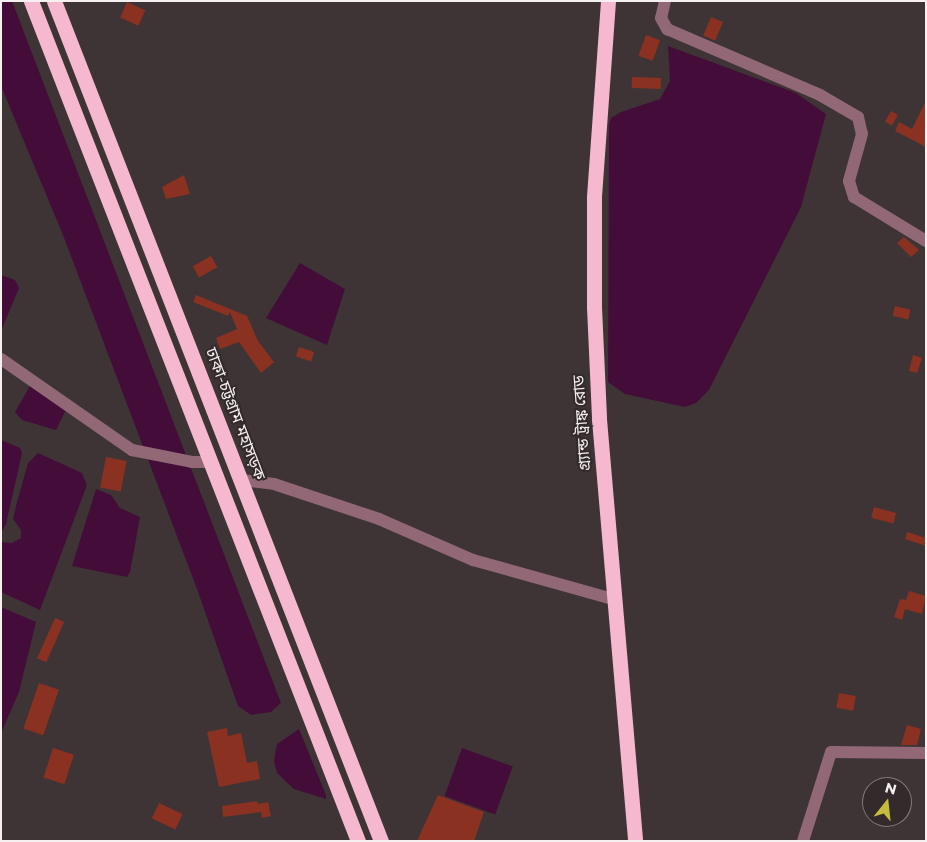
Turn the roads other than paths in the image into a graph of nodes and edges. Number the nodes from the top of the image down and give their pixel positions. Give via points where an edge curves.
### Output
1 (31, 1) edge
2 (54, 1) edge
3 (608, 1) edge
4 (665, 1) edge
5 (926, 241) edge
6 (1, 359) edge
7 (211, 462) junction
8 (242, 480) junction
9 (613, 599) junction
10 (926, 753) edge
11 (358, 841) edge
12 (381, 841) edge
13 (635, 841) edge
14 (803, 841) edge

1 - 7 highway
2 - 8 highway, ঢাকা-চট্টগ্রাম মহাসড়ক
3 - 9 highway, গ্র্যান্ড ট্রাঙ্ক রোড via 594,198 594,307
4 - 5 street via 661,18 667,29 820,95 858,117 862,134 850,181 854,197
6 - 7 street via 132,450 192,462
7 - 11 highway
8 - 9 street via 274,484 387,523 473,560
8 - 12 highway, ঢাকা-চট্টগ্রাম মহাসড়ক
9 - 13 highway, গ্র্যান্ড ট্রাঙ্ক রোড
10 - 14 street via 831,752

